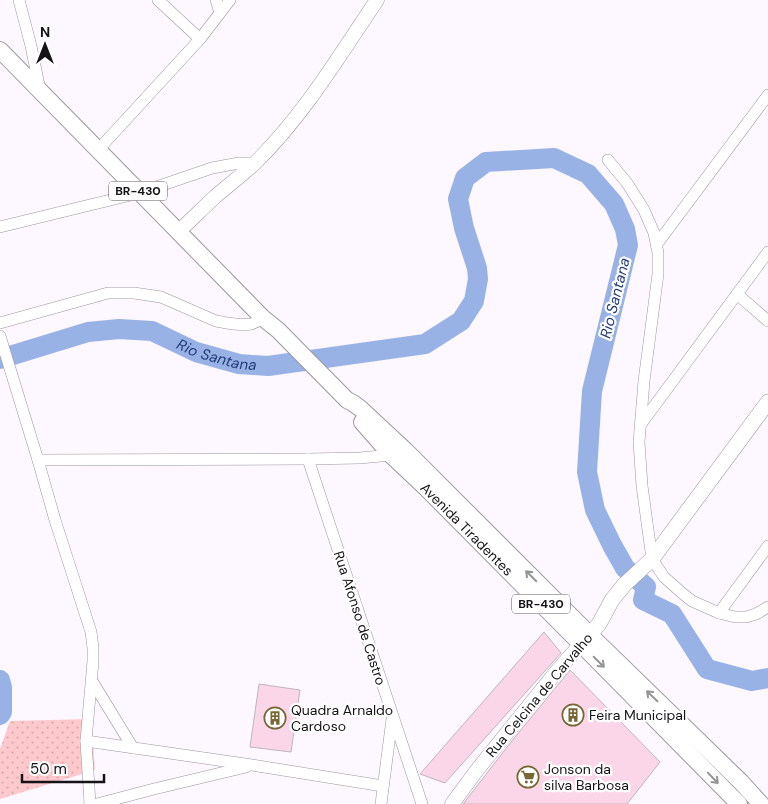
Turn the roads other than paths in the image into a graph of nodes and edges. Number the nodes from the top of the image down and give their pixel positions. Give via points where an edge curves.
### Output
1 (19, 0) edge
2 (158, 0) edge
3 (216, 0) edge
4 (230, 0) edge
5 (377, 0) edge
6 (220, 13) junction
7 (200, 39) junction
8 (0, 50) edge
9 (40, 90) junction
10 (768, 95) edge
11 (98, 150) junction
12 (608, 160) dead end
13 (255, 163) junction
14 (139, 193) junction
15 (0, 228) edge
16 (178, 232) junction
17 (656, 244) junction
18 (768, 252) edge
19 (737, 294) junction
20 (263, 318) junction
21 (768, 321) edge
22 (0, 322) edge
23 (0, 338) edge
24 (768, 402) edge
25 (640, 425) junction
26 (398, 452) junction
27 (38, 460) junction
28 (308, 460) junction
29 (768, 546) edge
30 (652, 559) junction
31 (768, 607) edge
32 (719, 613) junction
33 (586, 639) junction
34 (92, 681) junction
35 (392, 715) junction
36 (86, 741) junction
37 (133, 748) junction
38 (252, 765) junction
39 (741, 782) junction
40 (383, 786) junction
41 (734, 802) edge
42 (90, 804) edge
43 (97, 804) edge
44 (381, 804) edge
45 (422, 804) edge
46 (452, 804) edge
47 (761, 804) edge

1 - 9 street
2 - 7 street
3 - 6 street
4 - 6 street
5 - 13 street via 295,118
6 - 7 street
7 - 11 street
8 - 9 main road, BR-430
9 - 11 main road, BR-430
10 - 17 street
11 - 14 main road, BR-430
12 - 17 street via 644,210
13 - 14 street via 212,168
13 - 16 street
14 - 15 street
14 - 16 main road, BR-430
16 - 20 main road, BR-430
17 - 25 street via 659,264
18 - 19 street
19 - 21 street
19 - 25 street
20 - 22 street via 252,324 226,323 161,297 108,293
20 - 26 main road, BR-430 via 347,400 361,420
23 - 27 street
24 - 30 main road, Rua Celcina de Carvalho
25 - 30 street via 640,460
26 - 28 street via 360,458
26 - 33 main road, BR-430
27 - 28 street
27 - 34 street via 90,632
28 - 35 street, Rua Afonso de Castro
29 - 32 street
30 - 32 street via 664,577 682,593
30 - 33 main road, Rua Celcina de Carvalho via 624,585
31 - 32 street via 746,617
39 -> 33 main road, BR-430
33 -> 41 main road, BR-430
33 - 46 street, Rua Celcina de Carvalho
34 - 36 street
34 - 37 street
35 - 40 street
35 - 45 street, Rua Afonso de Castro
36 - 37 street
36 - 42 street
37 - 38 street
38 - 40 street
38 - 43 street
39 - 41 street
39 - 47 main road, BR-430
40 - 44 street

